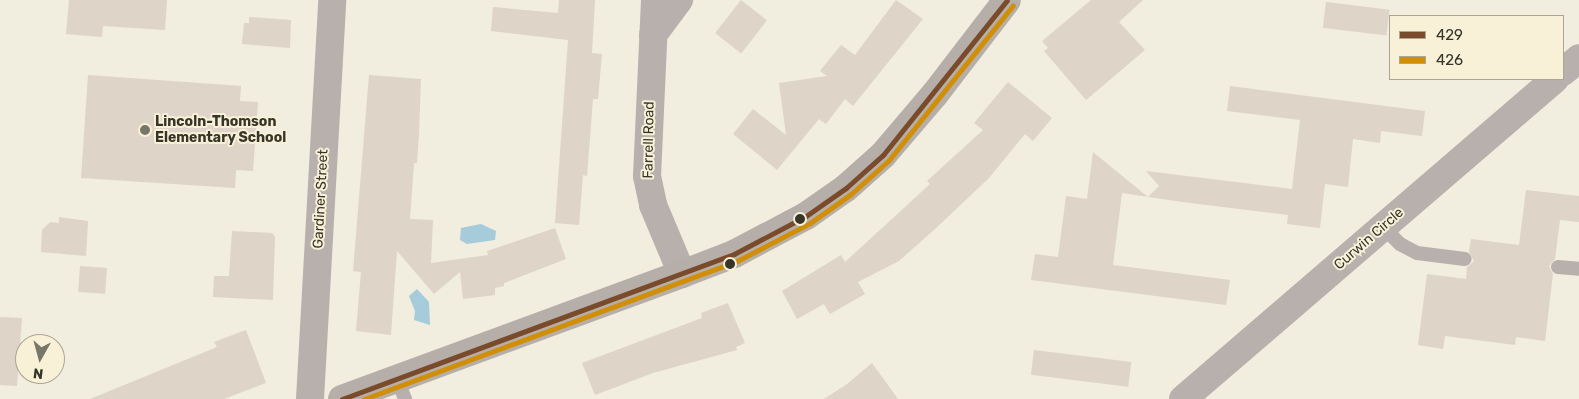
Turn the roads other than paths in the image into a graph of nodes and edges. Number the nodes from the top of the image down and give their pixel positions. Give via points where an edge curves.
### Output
1 (332, 0) edge
2 (655, 0) edge
3 (679, 0) edge
4 (1007, 0) edge
5 (653, 35) junction
6 (1579, 58) edge
7 (1564, 71) edge
8 (1554, 80) edge
9 (1383, 227) junction
10 (1465, 259) dead end
11 (1558, 267) dead end
12 (1579, 270) edge
13 (682, 274) junction
14 (401, 389) edge
15 (310, 399) edge
16 (342, 399) edge
17 (1183, 399) edge

1 - 15 street, Gardiner Street
2 - 5 street, Farrell Road
3 - 5 street
4 - 13 main road via 913,121 846,188 786,227
5 - 13 street, Farrell Road via 648,188
6 - 7 street
8 - 9 street, Curwin Circle
9 - 10 lane via 1400,244 1417,253
9 - 17 street, Curwin Circle
11 - 12 lane
13 - 14 main road
14 - 16 main road

